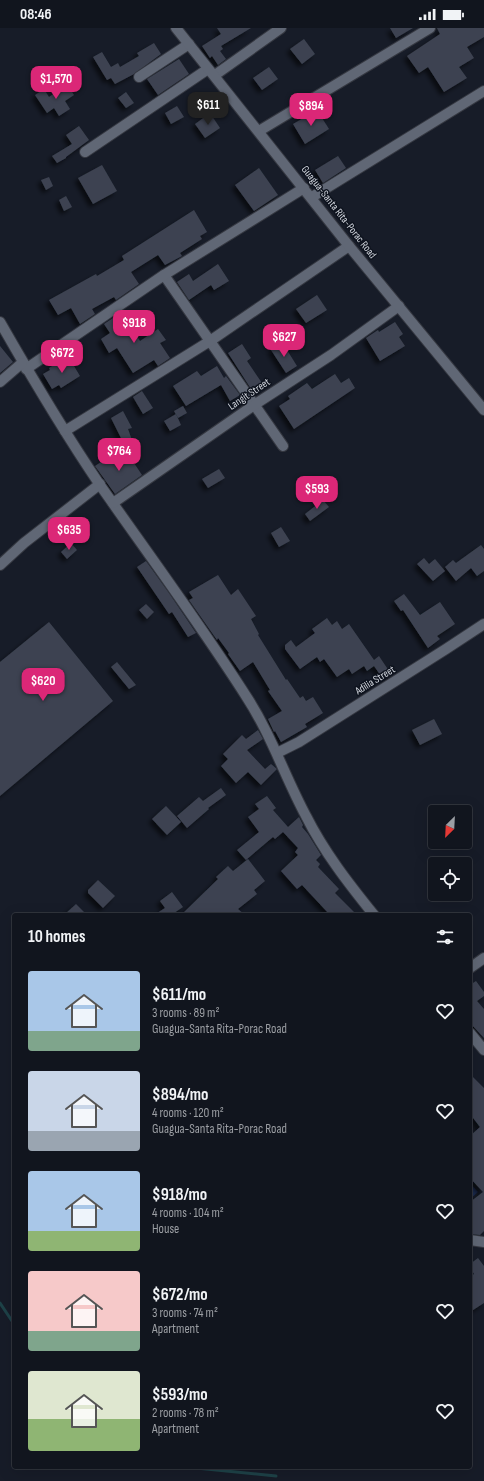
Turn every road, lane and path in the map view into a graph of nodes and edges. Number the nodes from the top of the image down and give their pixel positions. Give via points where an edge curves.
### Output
1 (176, 28) edge
2 (281, 28) edge
3 (430, 28) edge
4 (189, 44) junction
5 (211, 72) junction
6 (139, 77) dead end
7 (484, 91) edge
8 (259, 131) junction
9 (85, 152) dead end
10 (304, 188) junction
11 (312, 198) junction
12 (349, 246) junction
13 (164, 275) junction
14 (399, 306) junction
15 (0, 322) edge
16 (210, 341) junction
17 (24, 366) junction
18 (0, 382) edge
19 (254, 405) junction
20 (484, 410) edge
21 (65, 431) junction
22 (283, 446) dead end
23 (100, 484) junction
24 (113, 503) junction
25 (0, 565) edge
26 (484, 624) edge
27 (277, 753) junction
28 (373, 913) edge
29 (484, 958) edge
30 (472, 967) edge
31 (472, 1035) edge
32 (484, 1050) edge
33 (472, 1240) edge
34 (484, 1242) edge

1 - 4 street, Guagua-Santa Rita-Porac Road
2 - 5 street
3 - 8 street
4 - 5 street, Guagua-Santa Rita-Porac Road
4 - 6 street
5 - 8 street, Guagua-Santa Rita-Porac Road
5 - 9 street
7 - 11 street
8 - 10 street, Guagua-Santa Rita-Porac Road
10 - 11 street, Guagua-Santa Rita-Porac Road
10 - 13 street
11 - 12 street, Guagua-Santa Rita-Porac Road
12 - 14 street, Guagua-Santa Rita-Porac Road
12 - 16 street
13 - 16 street
13 - 17 street
14 - 19 street, Langit Street via 331,355
14 - 20 street, Guagua-Santa Rita-Porac Road
15 - 17 street
16 - 19 street
16 - 21 street
17 - 18 street
17 - 21 street
19 - 22 street
19 - 24 street, Langit Street
21 - 23 street
23 - 24 street
23 - 25 street
24 - 27 street via 248,698
26 - 27 street, Adilia Street via 299,742
27 - 28 street via 323,846
29 - 30 street
31 - 32 street
33 - 34 street

